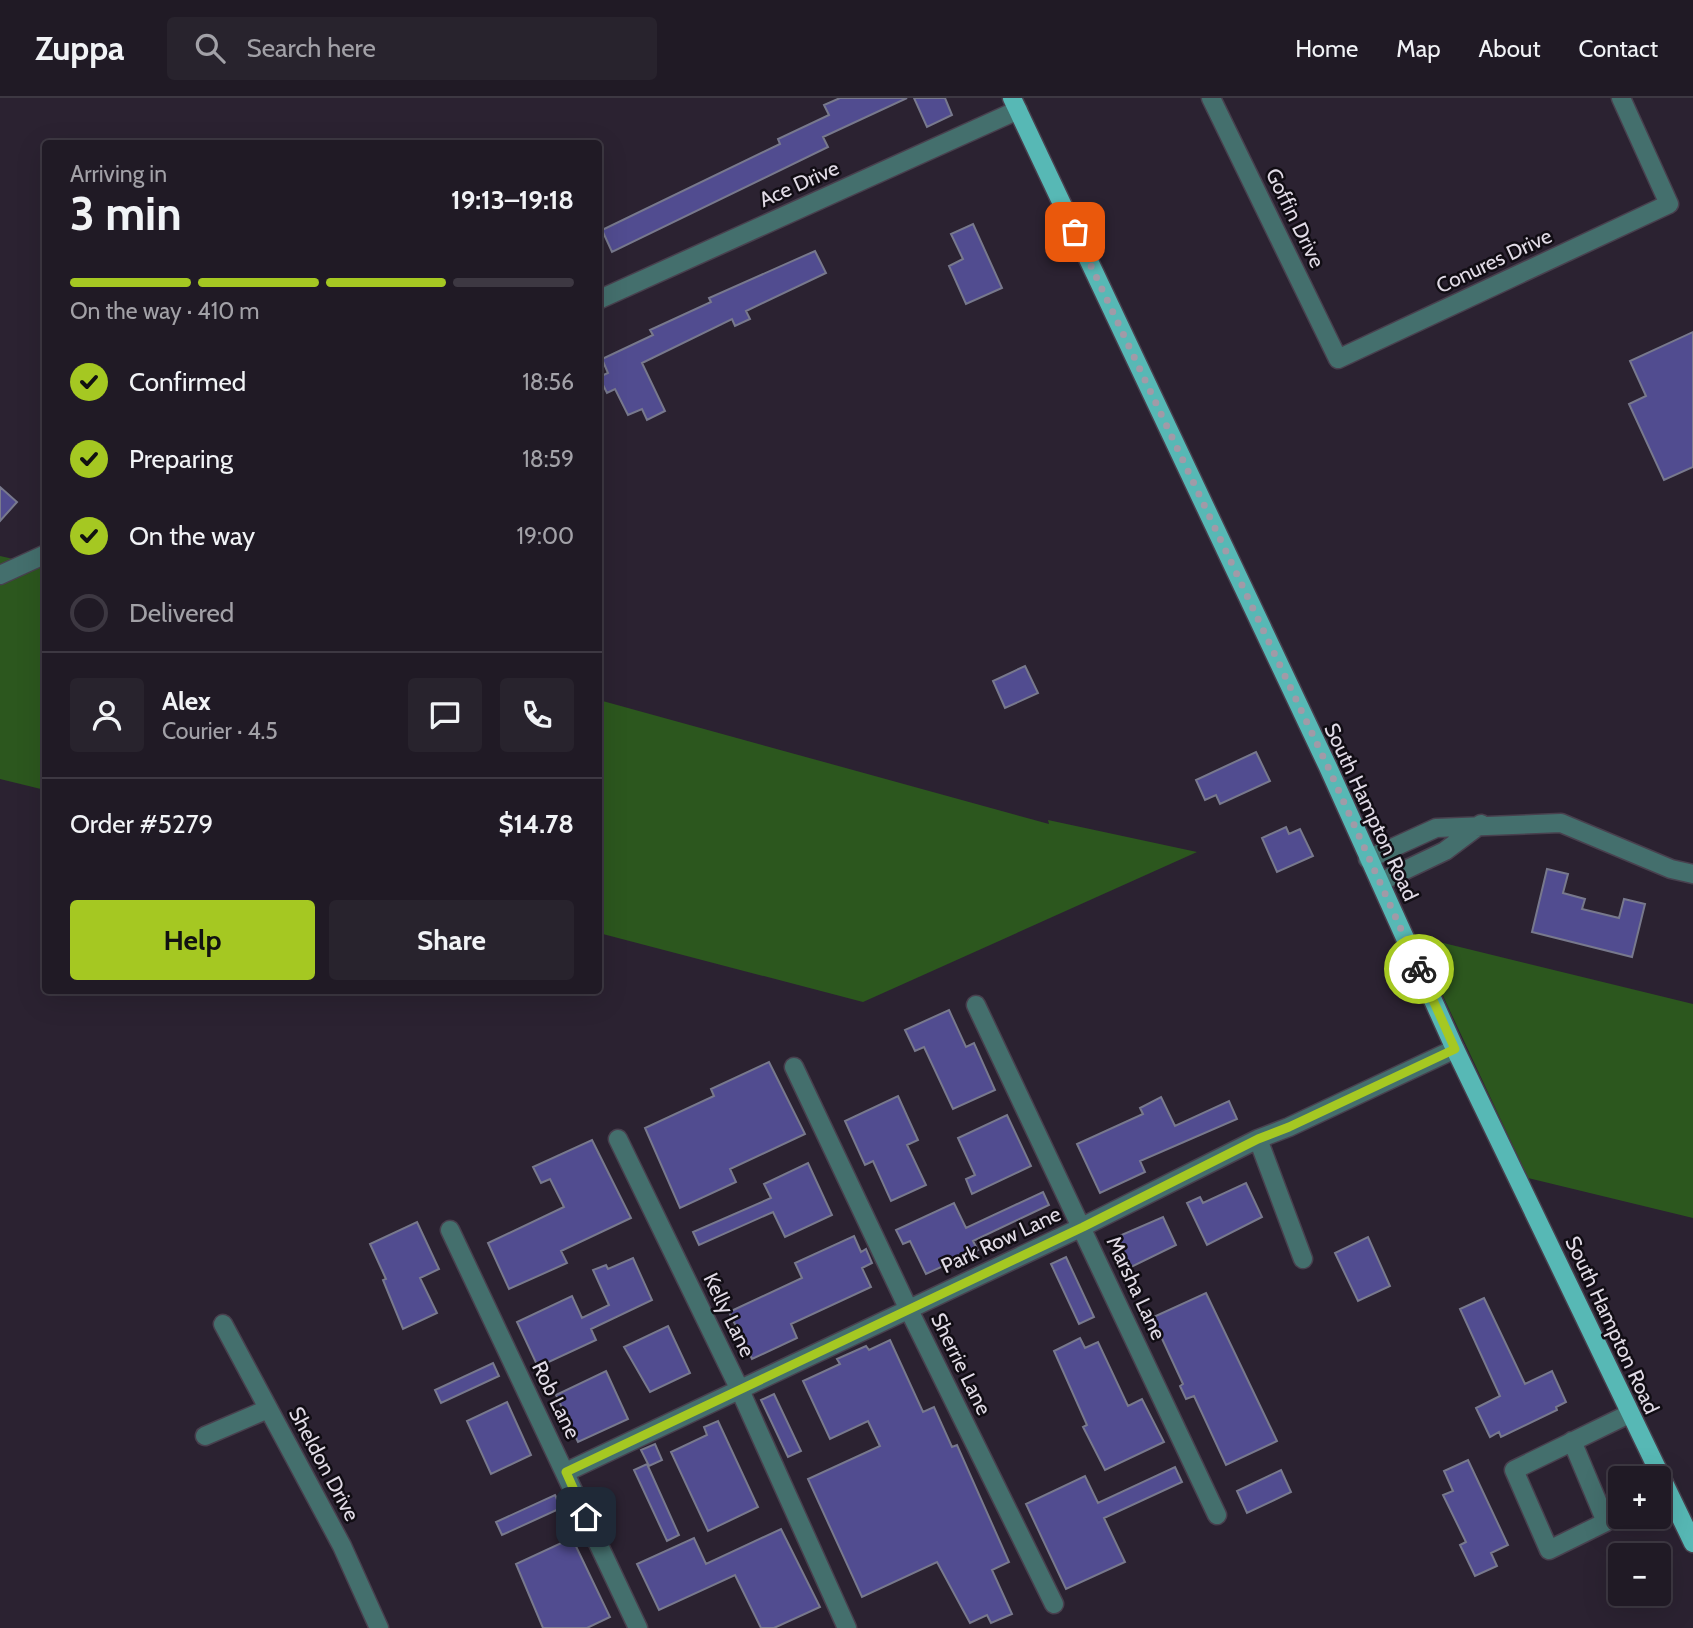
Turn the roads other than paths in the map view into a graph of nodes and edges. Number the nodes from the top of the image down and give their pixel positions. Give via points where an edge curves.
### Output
1 (1211, 98) edge
2 (1621, 98) edge
3 (1015, 104) edge
4 (602, 298) edge
5 (1338, 359) joint
6 (42, 556) edge
7 (0, 575) edge
8 (1481, 824) junction
9 (1368, 859) junction
10 (1693, 874) edge
11 (1380, 882) junction
12 (976, 1005) dead end
13 (1455, 1049) junction
14 (794, 1067) dead end
15 (618, 1139) dead end
16 (1258, 1139) junction
17 (1083, 1227) junction
18 (450, 1230) dead end
19 (1303, 1259) dead end
20 (908, 1308) junction
21 (223, 1324) dead end
22 (740, 1388) junction
23 (268, 1409) junction
24 (1629, 1414) junction
25 (205, 1436) dead end
26 (1572, 1441) junction
27 (566, 1472) junction
28 (1217, 1515) dead end
29 (1693, 1543) edge
30 (1054, 1604) dead end
31 (379, 1628) edge
32 (638, 1628) edge
33 (847, 1628) edge

1 - 5 street, Goffin Drive
2 - 5 street, Conures Drive via 1669,204
3 - 4 street, Ace Drive
3 - 9 main road, South Hampton Road
6 - 7 street
8 - 9 street via 1436,828
8 - 10 street via 1561,823
8 - 11 street via 1445,852
9 - 11 main road, South Hampton Road
11 - 13 main road, South Hampton Road
12 - 17 street, Marsha Lane
13 - 16 street, Park Row Lane
13 - 24 main road, South Hampton Road
14 - 20 street, Sherrie Lane
15 - 22 street, Kelly Lane
16 - 17 street, Park Row Lane
16 - 19 street
17 - 20 street, Park Row Lane
17 - 28 street, Marsha Lane
18 - 27 street, Rob Lane
20 - 22 street, Park Row Lane
20 - 30 street, Sherrie Lane
21 - 23 street, Sheldon Drive
22 - 27 street, Park Row Lane
22 - 33 street, Kelly Lane
23 - 25 street
23 - 31 street, Sheldon Drive via 342,1546
24 - 26 street
24 - 29 main road, South Hampton Road
26 - 26 street via 1514,1470 1549,1550 1606,1522
27 - 32 street, Rob Lane

